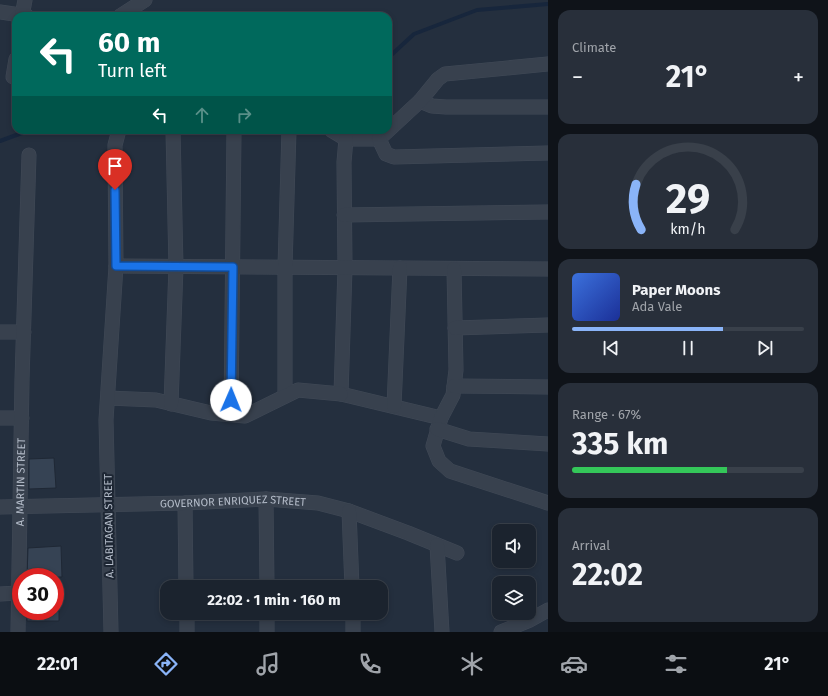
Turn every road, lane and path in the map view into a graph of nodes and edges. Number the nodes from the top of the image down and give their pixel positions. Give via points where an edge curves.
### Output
1 (25, 0) edge
2 (124, 0) edge
3 (145, 0) edge
4 (0, 12) edge
5 (24, 12) edge
6 (121, 12) edge
7 (126, 12) edge
8 (12, 14) edge
9 (548, 64) edge
10 (420, 101) junction
11 (548, 107) edge
12 (392, 126) edge
13 (118, 134) edge
14 (173, 134) edge
15 (234, 134) edge
16 (289, 134) edge
17 (338, 134) edge
18 (384, 134) edge
19 (346, 139) junction
20 (378, 139) junction
21 (548, 153) edge
22 (29, 155) dead end
23 (548, 212) edge
24 (344, 215) junction
25 (116, 266) junction
26 (176, 266) junction
27 (233, 267) junction
28 (285, 267) junction
29 (345, 268) junction
30 (400, 268) junction
31 (454, 268) junction
32 (548, 269) edge
33 (548, 325) edge
34 (455, 328) junction
35 (0, 332) edge
36 (24, 332) junction
37 (454, 386) junction
38 (548, 387) edge
39 (341, 394) junction
40 (285, 396) junction
41 (108, 398) junction
42 (171, 404) junction
43 (394, 406) junction
44 (231, 414) junction
45 (0, 418) edge
46 (22, 418) junction
47 (439, 424) junction
48 (548, 444) edge
49 (266, 499) junction
50 (185, 503) junction
51 (548, 503) edge
52 (108, 505) junction
53 (20, 506) junction
54 (0, 507) edge
55 (349, 511) junction
56 (437, 545) junction
57 (456, 553) dead end
58 (19, 568) edge
59 (186, 580) edge
60 (267, 580) edge
61 (352, 580) edge
62 (12, 593) edge
63 (0, 594) edge
64 (548, 610) edge
65 (18, 620) edge
66 (187, 620) edge
67 (267, 620) edge
68 (352, 620) edge
69 (18, 632) edge
70 (111, 632) edge
71 (187, 632) edge
72 (267, 632) edge
73 (353, 632) edge
74 (442, 632) edge
75 (501, 632) edge

1 - 5 street
2 - 6 street
3 - 7 street
4 - 8 street
9 - 10 street via 445,74
10 - 11 street via 432,106 446,107
10 - 12 street
13 - 25 street, A. LABITAGAN STREET via 115,145
14 - 26 street
15 - 27 street
16 - 28 street
17 - 19 street
18 - 20 street
19 - 20 street
19 - 24 street
20 - 21 street via 386,154 394,157
22 - 36 street, A. MARTIN STREET
23 - 24 street
24 - 29 street
25 - 26 street
25 - 41 street, A. LABITAGAN STREET
26 - 27 street
26 - 42 street
27 - 28 street
27 - 44 street
28 - 29 street
28 - 40 street
29 - 30 street
29 - 39 street
30 - 31 street
30 - 43 street
31 - 32 street
31 - 34 street
33 - 34 street
34 - 37 street
35 - 36 street
36 - 46 street, A. MARTIN STREET
37 - 38 street
37 - 47 street via 453,394
39 - 40 street via 298,390
39 - 43 street
40 - 44 street via 245,416
41 - 42 street via 156,400
41 - 52 street, A. LABITAGAN STREET
42 - 44 street
43 - 47 street
45 - 46 street
46 - 53 street, A. MARTIN STREET
47 - 48 street via 469,439
47 - 51 street via 433,446 439,461 450,471
49 - 50 street, GOVERNOR ENRIQUEZ STREET
49 - 55 street, GOVERNOR ENRIQUEZ STREET via 318,503
49 - 60 street
50 - 52 street, GOVERNOR ENRIQUEZ STREET
50 - 59 street
52 - 53 street, GOVERNOR ENRIQUEZ STREET
52 - 70 street, A. LABITAGAN STREET
53 - 54 street, GOVERNOR ENRIQUEZ STREET
53 - 58 street, A. MARTIN STREET
55 - 56 street, GOVERNOR ENRIQUEZ STREET
55 - 61 street
56 - 57 street, GOVERNOR ENRIQUEZ STREET
56 - 74 street
62 - 63 street
64 - 75 street
65 - 69 street, A. MARTIN STREET
66 - 71 street
67 - 72 street
68 - 73 street

